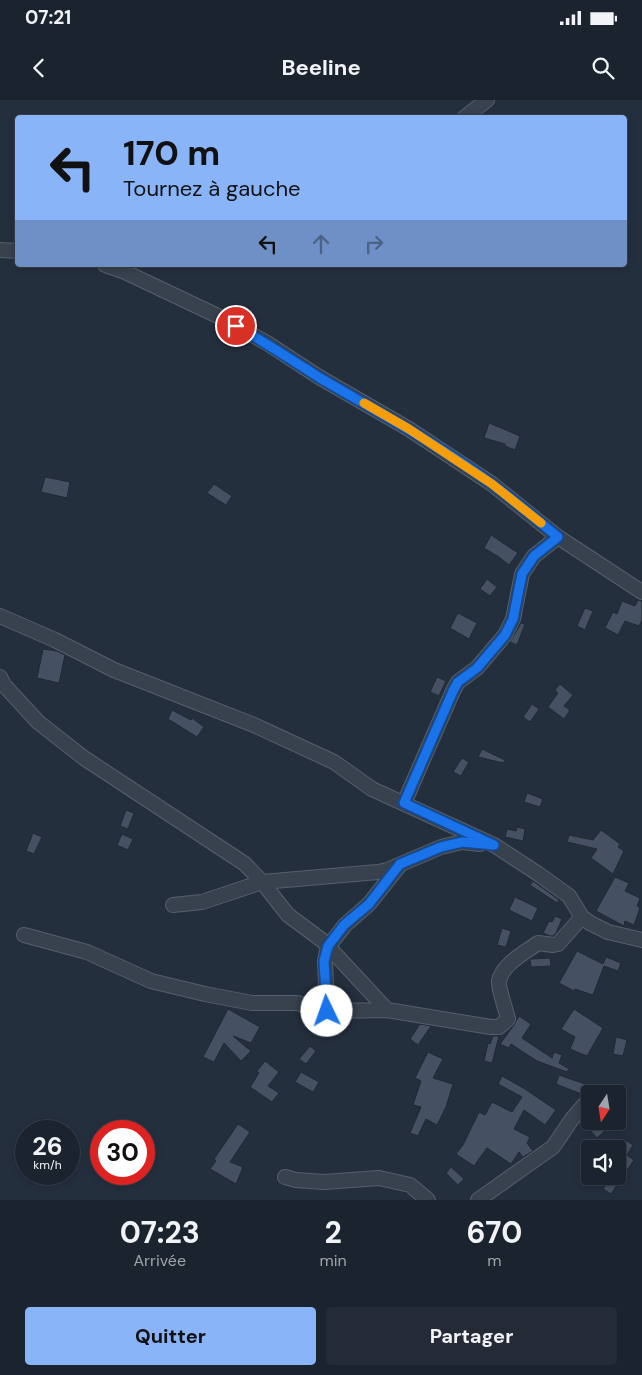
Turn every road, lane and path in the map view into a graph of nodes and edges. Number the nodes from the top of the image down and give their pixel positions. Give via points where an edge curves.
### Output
1 (487, 100) edge
2 (468, 115) edge
3 (0, 250) edge
4 (15, 251) edge
5 (111, 267) edge
6 (558, 537) junction
7 (642, 592) edge
8 (0, 616) edge
9 (0, 677) edge
10 (404, 803) junction
11 (494, 845) junction
12 (400, 864) junction
13 (262, 882) junction
14 (172, 905) dead end
15 (582, 917) junction
16 (24, 935) dead end
17 (642, 940) edge
18 (328, 946) junction
19 (387, 1010) junction
20 (327, 1011) junction
21 (581, 1108) edge
22 (285, 1177) dead end
23 (428, 1200) edge
24 (478, 1200) edge

1 - 2 street
3 - 4 street
5 - 6 street via 220,317 267,343 409,429 492,484
6 - 7 street
6 - 10 street via 534,556 522,574 513,619 505,635 477,668 458,682
8 - 10 street via 114,670 254,725 334,762 372,789
9 - 13 street via 38,722 84,758 245,864
10 - 11 street
11 - 12 street via 462,842
11 - 15 street via 569,896
12 - 13 street via 378,872
12 - 18 street via 369,904 344,925
13 - 14 street via 202,902
13 - 18 street via 288,915
15 - 17 street via 608,932
15 - 19 street via 558,944 538,943 502,973 498,982 508,1019 499,1027
16 - 20 street via 87,952 151,981 252,1003 297,1004
18 - 19 street
18 - 20 street via 324,961
19 - 20 street
21 - 24 street via 553,1147
22 - 23 street via 324,1182 379,1178 410,1185

